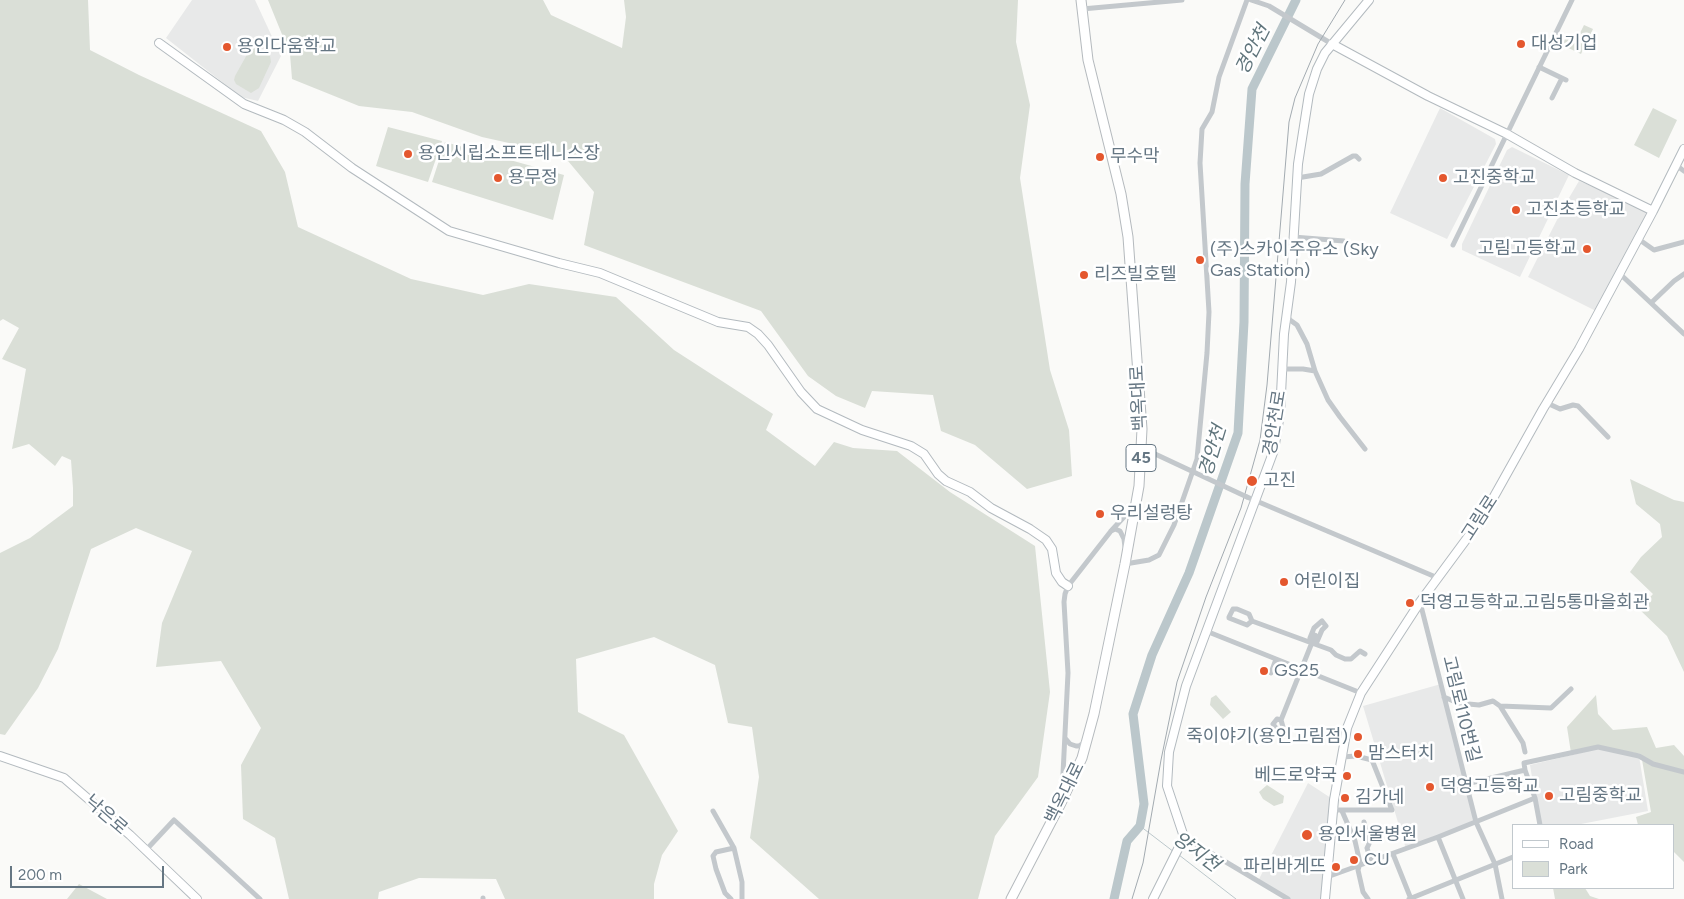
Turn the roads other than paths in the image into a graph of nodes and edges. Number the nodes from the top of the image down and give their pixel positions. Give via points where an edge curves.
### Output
1 (1182, 0) edge
2 (1247, 0) edge
3 (1252, 0) edge
4 (1369, 0) edge
5 (1572, 0) edge
6 (1082, 4) edge
7 (1330, 42) junction
8 (159, 43) dead end
9 (1539, 67) junction
10 (1552, 98) dead end
11 (1507, 134) junction
12 (1684, 149) edge
13 (1359, 159) dead end
14 (1676, 165) junction
15 (1684, 171) edge
16 (1297, 178) junction
17 (1653, 211) junction
18 (1293, 236) junction
19 (1638, 238) junction
20 (1344, 241) dead end
21 (1684, 242) edge
22 (1453, 245) dead end
23 (1619, 273) junction
24 (1684, 274) edge
25 (1652, 303) junction
26 (1287, 314) junction
27 (1684, 334) edge
28 (1282, 369) junction
29 (1315, 371) junction
30 (1547, 403) junction
31 (1608, 437) dead end
32 (1365, 448) dead end
33 (1142, 451) junction
34 (1256, 500) junction
35 (1137, 502) junction
36 (1111, 531) junction
37 (1127, 554) junction
38 (1125, 564) junction
39 (1438, 578) junction
40 (1068, 586) junction
41 (1420, 602) junction
42 (1252, 621) dead end
43 (1206, 631) junction
44 (1315, 635) dead end
45 (1312, 642) junction
46 (1365, 654) dead end
47 (1276, 659) junction
48 (1301, 669) junction
49 (1271, 673) dead end
50 (1571, 689) dead end
51 (1361, 693) junction
52 (1444, 697) junction
53 (1500, 706) junction
54 (1281, 720) junction
55 (1065, 738) junction
56 (1087, 739) junction
57 (1525, 752) dead end
58 (0, 756) edge
59 (1342, 757) junction
60 (1525, 770) junction
61 (1684, 772) edge
62 (1466, 784) junction
63 (1535, 798) junction
64 (1061, 803) junction
65 (1334, 810) junction
66 (1342, 810) junction
67 (713, 811) dead end
68 (1364, 822) dead end
69 (1476, 822) junction
70 (1540, 824) edge
71 (1438, 838) junction
72 (1182, 840) junction
73 (734, 848) junction
74 (146, 850) junction
75 (1392, 854) junction
76 (1512, 857) edge
77 (1371, 861) junction
78 (1495, 864) junction
79 (1359, 866) junction
80 (1327, 877) junction
81 (1455, 880) junction
82 (197, 899) edge
83 (260, 899) edge
84 (731, 899) edge
85 (742, 899) edge
86 (1011, 899) edge
87 (1153, 899) edge
88 (1288, 899) edge
89 (1325, 899) edge
90 (1368, 899) edge
91 (1410, 899) edge
92 (1463, 899) edge
93 (1502, 899) edge

1 - 6 street
2 - 38 street via 1219,77 1212,112 1202,129 1200,163 1209,312 1197,459 1174,525 1159,555
3 - 7 street via 1269,6
4 - 7 street, 경안천로
5 - 9 street
6 - 33 main road, 백옥대로 / 45 via 1088,60 1121,194 1128,237
7 - 11 street via 1428,96
7 - 16 street, 경안천로 via 1309,94
8 - 40 street via 244,104 305,132 352,168 448,231 600,273 718,322 748,327 758,334 800,392 817,409 862,430 911,446 924,454 946,481 970,492 1046,540 1052,549 1056,573
9 - 10 street via 1564,79
9 - 11 street
11 - 17 street via 1575,173
11 - 22 street
12 - 14 street, 고림로
13 - 16 street via 1353,156 1321,174
14 - 15 street
14 - 17 street, 고림로
16 - 18 street, 경안천로
17 - 19 street, 고림로
18 - 20 street
18 - 26 street, 경안천로
19 - 21 street via 1654,250
19 - 23 street, 고림로
23 - 25 street
23 - 30 street, 고림로
24 - 25 street
25 - 27 street
26 - 28 street, 경안천로
26 - 29 street via 1307,344
28 - 29 street
28 - 34 street, 경안천로 via 1274,450
29 - 32 street via 1332,406
30 - 31 street via 1560,409 1578,406
30 - 39 street, 고림로 via 1482,518
33 - 34 street, bridge via 1153,453
33 - 35 main road, 백옥대로 / 45
34 - 39 street
34 - 43 street, 경안천로
35 - 36 street
35 - 37 main road, 백옥대로 / 45
36 - 37 street via 1116,529 1122,534
36 - 40 street
37 - 38 main road, 백옥대로 / 45
38 - 56 main road, 백옥대로 / 45
39 - 41 street, 고림로
40 - 55 street via 1064,602 1068,673
41 - 51 street, 고림로
41 - 52 street, 고림로110번길
42 - 45 street
43 - 47 street
43 - 72 street, 경안천로 via 1186,686 1169,752 1167,786
44 - 45 street
45 - 46 street via 1345,659 1360,651
45 - 48 street
47 - 48 street
47 - 49 street
48 - 51 street
48 - 54 street
50 - 53 street via 1551,708
51 - 59 street, 고림로 via 1347,728
52 - 53 street via 1458,703 1479,705 1493,701
52 - 62 street, 고림로110번길
53 - 57 street via 1523,743
54 - 54 street via 1271,720 1280,730 1284,728
55 - 56 street via 1076,746
55 - 64 street
56 - 64 main road, 백옥대로 / 45 via 1082,758
58 - 74 street, 낙은로 via 64,778
59 - 65 street, 고림로
59 - 66 street via 1372,760 1392,810
60 - 61 street via 1524,764 1598,747 1639,756 1652,764
60 - 62 street
60 - 63 street
62 - 69 street, 고림로110번길
63 - 69 street
63 - 70 street
64 - 86 main road, 백옥대로 / 45
65 - 66 street
65 - 80 street, 고림로
66 - 79 street via 1355,841
67 - 73 street
68 - 77 street via 1370,844 1366,848
69 - 71 street
69 - 78 street, 고림로110번길
71 - 75 street
71 - 81 street
72 - 87 street
72 - 88 street
73 - 84 street via 716,852 713,856
73 - 85 street via 742,882
74 - 82 street, 낙은로
74 - 83 street via 174,820
75 - 77 street
75 - 91 street
76 - 78 street
77 - 79 street
78 - 81 street
78 - 93 street, 고림로110번길
79 - 80 street
79 - 90 street via 1363,892
80 - 89 street, 고림로
81 - 91 street
81 - 92 street

